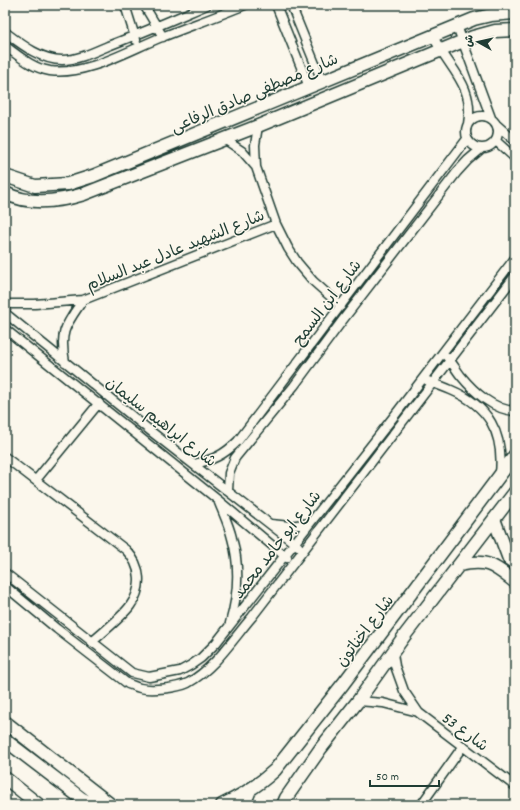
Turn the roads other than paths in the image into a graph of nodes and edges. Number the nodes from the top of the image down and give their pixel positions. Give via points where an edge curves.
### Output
1 (125, 5) edge
2 (144, 5) edge
3 (207, 5) edge
4 (245, 5) edge
5 (276, 5) edge
6 (291, 5) edge
7 (515, 13) edge
8 (157, 26) junction
9 (457, 26) junction
10 (515, 30) edge
11 (5, 32) edge
12 (135, 36) junction
13 (432, 36) junction
14 (163, 37) junction
15 (463, 41) junction
16 (5, 46) edge
17 (139, 47) junction
18 (440, 51) junction
19 (322, 81) junction
20 (309, 87) junction
21 (491, 118) junction
22 (468, 124) junction
23 (497, 125) junction
24 (258, 126) junction
25 (224, 139) junction
26 (467, 139) junction
27 (496, 141) junction
28 (515, 141) edge
29 (481, 149) junction
30 (515, 158) edge
31 (256, 167) junction
32 (5, 176) edge
33 (5, 192) edge
34 (276, 224) junction
35 (515, 258) edge
36 (515, 276) edge
37 (83, 300) junction
38 (5, 304) edge
39 (341, 306) junction
40 (5, 314) edge
41 (5, 329) edge
42 (442, 352) junction
43 (450, 360) junction
44 (66, 362) junction
45 (422, 379) junction
46 (432, 383) junction
47 (99, 403) junction
48 (515, 411) edge
49 (515, 455) edge
50 (5, 457) edge
51 (194, 464) junction
52 (500, 476) junction
53 (36, 480) junction
54 (228, 491) junction
55 (515, 492) edge
56 (218, 500) junction
57 (494, 519) junction
58 (310, 523) junction
59 (270, 524) junction
60 (294, 543) junction
61 (303, 550) junction
62 (284, 555) junction
63 (512, 561) edge
64 (294, 563) junction
65 (459, 565) junction
66 (500, 570) junction
67 (5, 573) edge
68 (515, 582) edge
69 (5, 586) edge
70 (14, 594) junction
71 (5, 596) edge
72 (229, 627) junction
73 (92, 642) junction
74 (393, 654) junction
75 (149, 677) junction
76 (150, 689) junction
77 (358, 700) junction
78 (419, 712) junction
79 (5, 722) edge
80 (5, 740) edge
81 (463, 746) junction
82 (5, 778) edge
83 (515, 786) edge
84 (250, 790) junction
85 (283, 803) edge
86 (40, 805) edge
87 (95, 805) edge
88 (111, 805) edge
89 (222, 805) edge
90 (244, 805) edge
91 (421, 805) edge

1 - 12 street
2 - 8 street
3 - 8 street
4 - 14 street
5 - 20 street
6 - 19 street
7 - 9 street, شارع مصطفى صادق الرفاعى via 491,15
8 - 12 street
8 - 14 street
9 - 13 street, شارع مصطفى صادق الرفاعى
9 - 15 street
10 - 15 street, شارع مصطفى صادق الرفاعى via 495,31
11 - 12 street via 37,54 61,60 84,56
12 - 17 street
13 - 18 street
13 - 19 street, شارع مصطفى صادق الرفاعى
14 - 17 street
15 - 18 street, شارع مصطفى صادق الرفاعى
15 - 21 street
16 - 17 street via 35,66 60,72 98,64
18 - 22 street via 460,77 465,89 470,109
18 - 24 street, شارع مصطفى صادق الرفاعى
19 - 20 street, شارع مصطفى صادق الرفاعى
20 - 32 street, شارع مصطفى صادق الرفاعى via 68,184 35,186
21 - 22 street via 478,116
21 - 23 street
22 - 26 street
23 - 27 street via 499,133
23 - 28 street
24 - 25 street, شارع مصطفى صادق الرفاعى
24 - 31 street via 255,145
25 - 31 street via 242,151
25 - 33 street, شارع مصطفى صادق الرفاعى via 69,199 40,202 25,200
26 - 29 street
26 - 39 street, شارع ابن السمح
27 - 29 street
27 - 30 street
29 - 54 street, شارع ابن السمح via 457,172 294,386 235,458 229,473
31 - 34 street
34 - 37 street, شارع الشهيد عادل عبد السلام
34 - 39 street via 297,262
35 - 42 street, شارع ابو حامد محمد
36 - 43 street, شارع ابو حامد محمد
37 - 38 street, شارع الشهيد عادل عبد السلام
37 - 44 street, شارع الشهيد عادل عبد السلام via 64,330
39 - 51 street, شارع ابن السمح via 238,442 219,456
40 - 44 street, شارع ابراهيم سليمان
41 - 47 street, شارع ابراهيم سليمان
42 - 43 street
42 - 45 street, شارع ابو حامد محمد
43 - 46 street, شارع ابو حامد محمد
43 - 48 street via 485,399 507,411
44 - 51 street, شارع ابراهيم سليمان
45 - 46 street
45 - 58 street, شارع ابو حامد محمد
46 - 52 street via 460,394 488,416 498,435
46 - 61 street, شارع ابو حامد محمد
47 - 53 street
47 - 56 street, شارع ابراهيم سليمان
49 - 52 street, شارع اخناتون
50 - 53 street
51 - 54 street, شارع ابراهيم سليمان
52 - 84 street, شارع اخناتون via 304,734 275,770
53 - 73 street via 126,550 138,567 138,587 129,608
54 - 59 street, شارع ابراهيم سليمان
55 - 57 street
56 - 62 street, شارع ابراهيم سليمان
56 - 72 street via 232,537 236,556 236,597
57 - 63 street
57 - 65 street
58 - 59 street via 290,526
58 - 60 street, شارع ابو حامد محمد
59 - 60 street, شارع ابراهيم سليمان
60 - 61 street, شارع ابراهيم سليمان
60 - 62 street, شارع ابو حامد محمد
61 - 64 street, شارع ابو حامد محمد
62 - 64 street, شارع ابراهيم سليمان
62 - 72 street, شارع ابو حامد محمد
63 - 66 street via 502,558 499,560
64 - 76 street, شارع ابو حامد محمد via 214,662 187,684
65 - 66 street via 478,562
65 - 74 street
66 - 68 street
67 - 73 street, شارع ابو حامد محمد
69 - 70 street, شارع ابو حامد محمد
70 - 71 street
70 - 76 street, شارع ابو حامد محمد via 128,684
72 - 75 street, شارع ابو حامد محمد via 216,643 191,665 180,671
73 - 75 street, شارع ابو حامد محمد via 132,673
74 - 77 street
74 - 78 street, شارع 53 via 404,691
75 - 76 street
77 - 78 street, شارع 53 via 395,705
77 - 85 street
78 - 81 street, شارع 53
79 - 88 street
80 - 87 street via 81,798
81 - 83 street, شارع 53
81 - 91 street
82 - 86 street
84 - 89 street, شارع اخناتون
84 - 90 street

